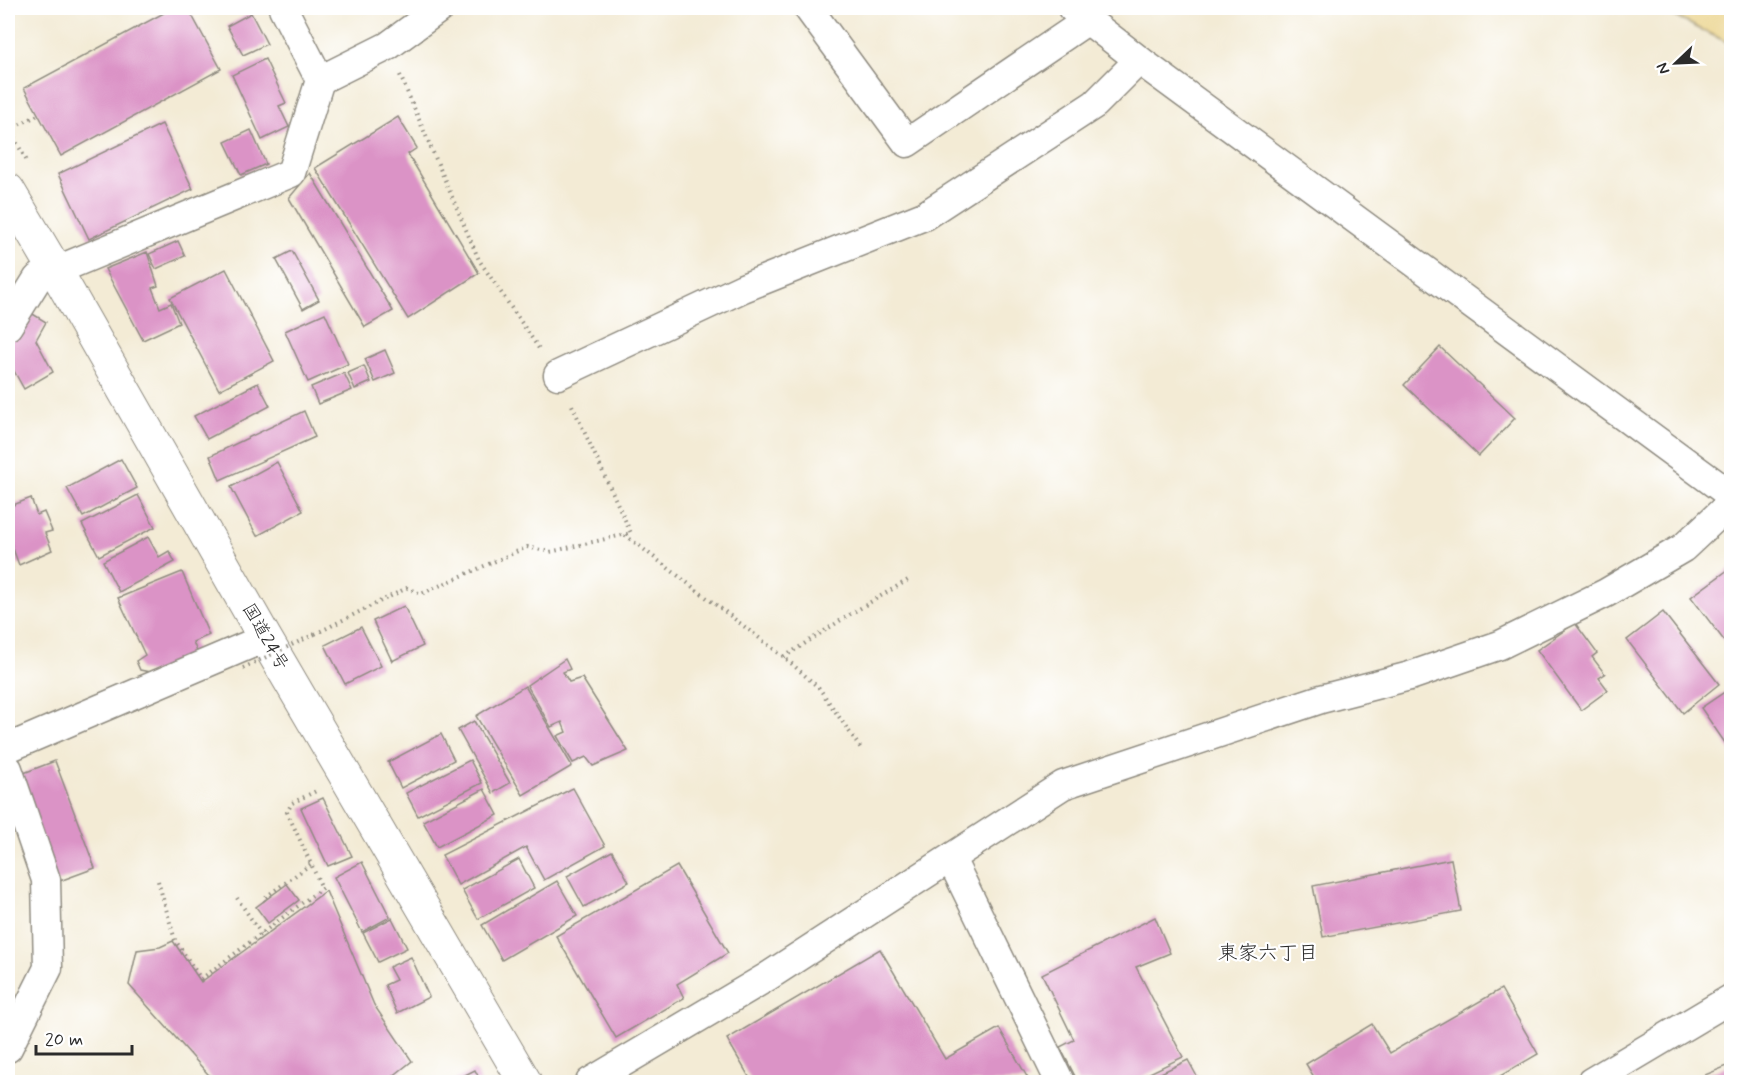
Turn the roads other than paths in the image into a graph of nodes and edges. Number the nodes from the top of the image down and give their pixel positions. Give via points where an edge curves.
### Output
1 (283, 8) edge
2 (440, 8) edge
3 (808, 8) edge
4 (1080, 14) edge
5 (1139, 60) junction
6 (320, 80) junction
7 (8, 190) edge
8 (56, 271) junction
9 (8, 326) edge
10 (558, 375) road end
11 (1731, 496) edge
12 (1731, 502) edge
13 (265, 638) junction
14 (8, 748) edge
15 (8, 769) edge
16 (951, 859) junction
17 (1731, 998) edge
18 (8, 1048) edge
19 (525, 1083) edge
20 (590, 1083) edge
21 (1060, 1083) edge
22 (1591, 1083) edge

1 - 6 street
2 - 6 street via 388,46
3 - 4 street via 907,143
4 - 5 street
5 - 10 street via 1095,104 924,216 743,288
5 - 11 street
6 - 8 street via 291,173
7 - 8 highway, 国道24号
8 - 9 street via 38,278
8 - 13 highway, 国道24号
12 - 16 street via 1683,548 1606,593 1500,645 1074,780
13 - 14 street
13 - 19 highway, 国道24号
15 - 18 street via 45,880 48,968
16 - 20 street via 767,977
16 - 21 street
17 - 22 street

